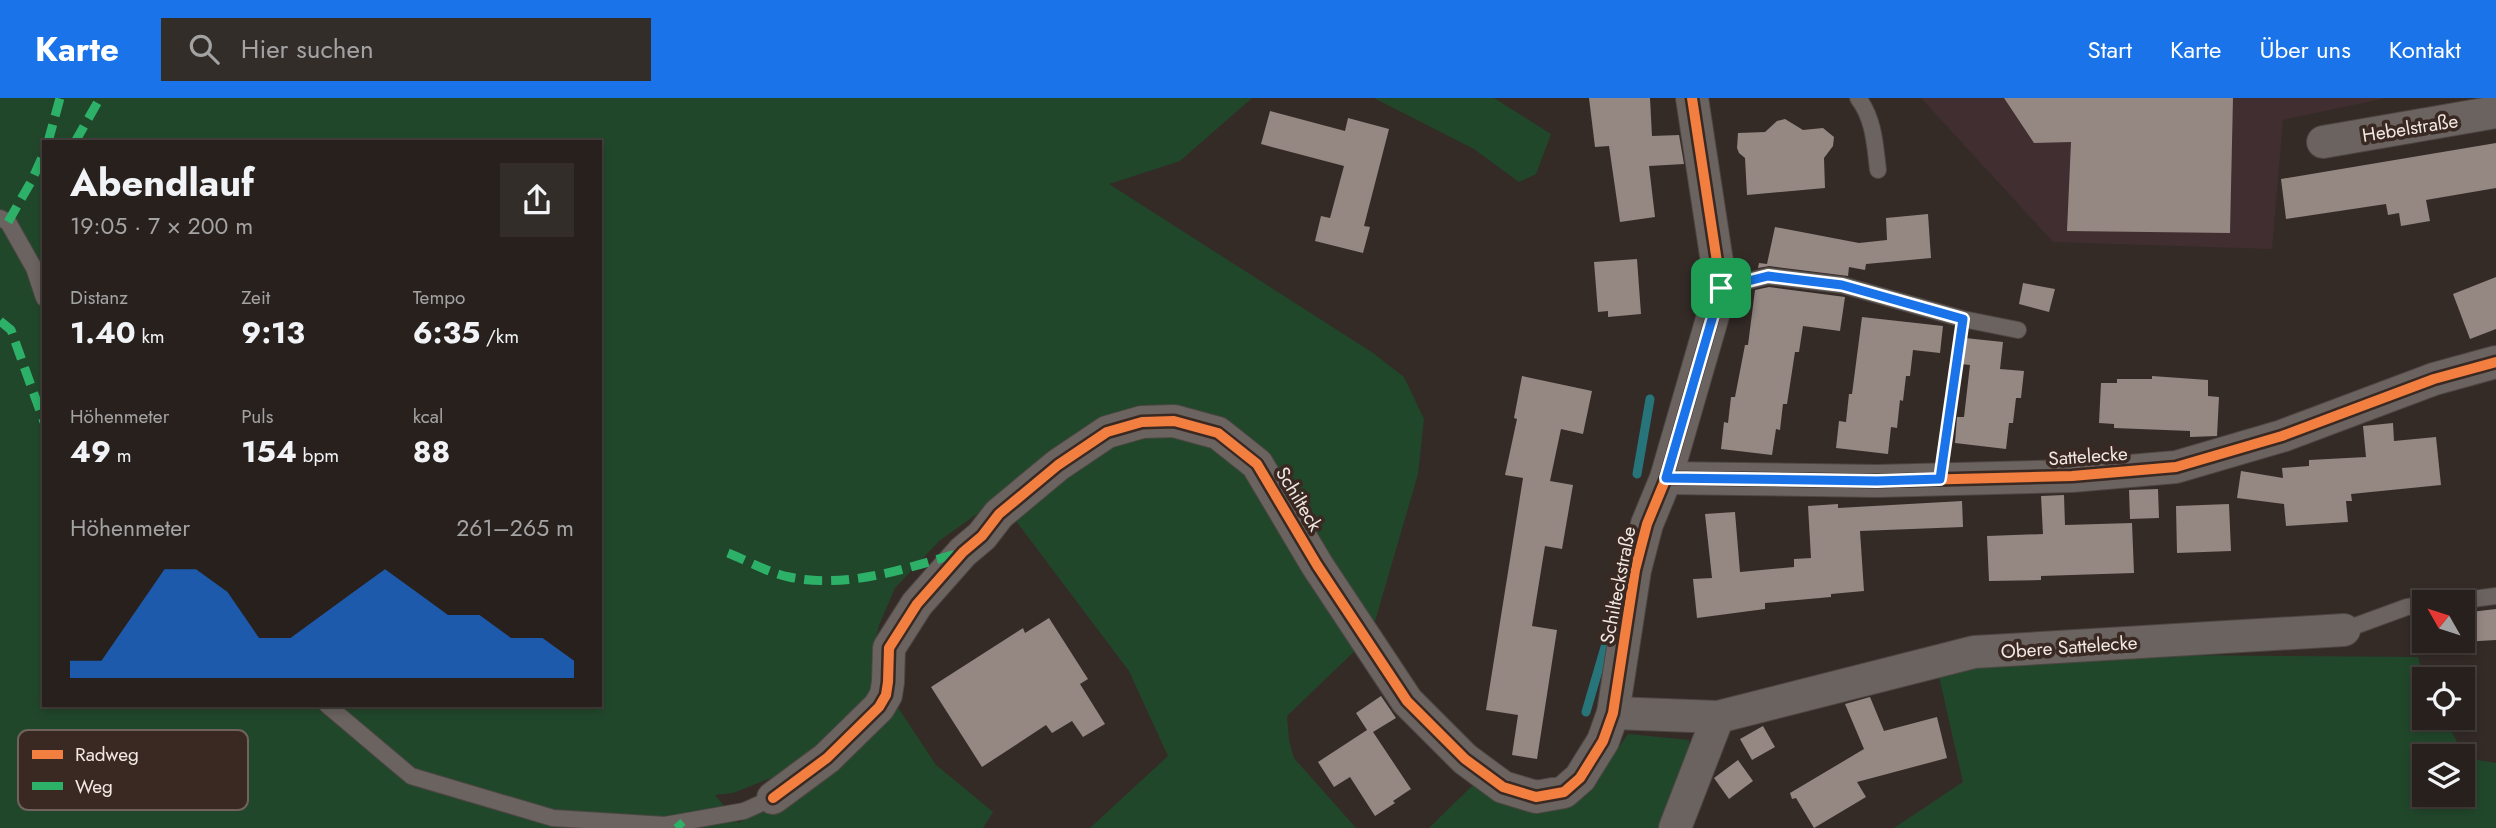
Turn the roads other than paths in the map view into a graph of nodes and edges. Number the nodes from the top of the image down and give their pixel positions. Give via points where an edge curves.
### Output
1 (1692, 98) edge
2 (1858, 98) edge
3 (2496, 113) edge
4 (2323, 142) dead end
5 (1878, 170) dead end
6 (0, 218) edge
7 (1721, 288) junction
8 (42, 292) edge
9 (2018, 330) dead end
10 (2496, 362) edge
11 (1666, 478) junction
12 (2496, 596) edge
13 (2475, 599) edge
14 (2412, 606) edge
15 (2344, 630) joint
16 (329, 707) edge
17 (1613, 713) junction
18 (1718, 717) junction
19 (773, 798) joint
20 (1675, 828) edge

1 - 7 street, Schilteckstraße
2 - 5 lane via 1867,110
3 - 4 street, Hebelstraße
6 - 8 lane via 8,222
7 - 9 lane via 1768,276 1842,285
7 - 11 street, Schilteckstraße
10 - 11 street, Sattelecke via 2434,379 2282,436 2176,467 2072,477 1877,481
11 - 17 street, Schilteckstraße via 1635,570
12 - 13 lane
14 - 15 lane, Obere Sattelecke
15 - 18 street, Obere Sattelecke via 1974,652
16 - 19 lane via 411,776 553,818 666,825 744,811
17 - 18 street
17 - 19 street, Schilteck via 1603,741 1580,778 1564,792 1536,797 1503,787 1465,759 1407,701 1257,464 1218,433 1174,421 1142,422 1107,432 999,514 917,604 889,648 886,695 879,707 827,758
18 - 20 street

